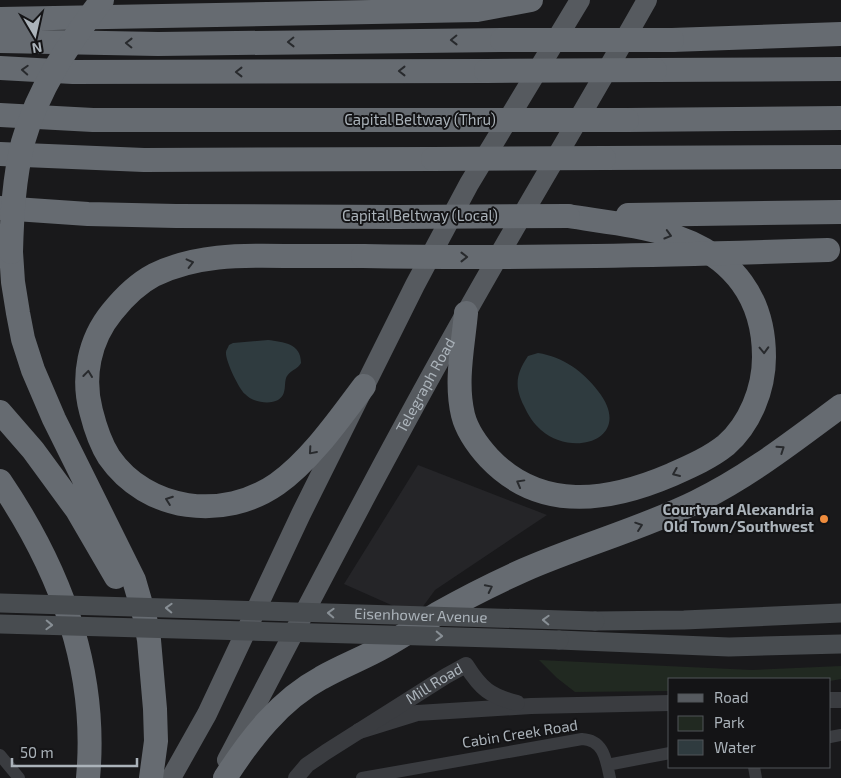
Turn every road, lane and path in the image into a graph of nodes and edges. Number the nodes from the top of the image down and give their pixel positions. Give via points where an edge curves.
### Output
1 (102, 0) edge
2 (531, 0) edge
3 (580, 0) edge
4 (647, 0) edge
5 (0, 19) edge
6 (841, 34) edge
7 (0, 41) edge
8 (0, 68) edge
9 (841, 69) edge
10 (0, 115) edge
11 (841, 118) edge
12 (0, 154) edge
13 (841, 157) edge
14 (0, 208) edge
15 (841, 212) edge
16 (568, 216) junction
17 (834, 250) edge
18 (466, 313) junction
19 (364, 386) junction
20 (841, 406) edge
21 (0, 412) edge
22 (0, 481) edge
23 (0, 603) edge
24 (841, 613) edge
25 (0, 624) edge
26 (841, 644) edge
27 (385, 646) junction
28 (151, 675) junction
29 (668, 703) edge
30 (532, 706) junction
31 (359, 731) junction
32 (668, 753) edge
33 (0, 755) edge
34 (607, 765) junction
35 (19, 778) edge
36 (88, 778) edge
37 (151, 778) edge
38 (171, 778) edge
39 (218, 778) edge
40 (225, 778) edge
41 (245, 778) edge
42 (296, 778) edge
43 (362, 778) edge
44 (610, 778) edge

1 - 28 highway, bridge via 63,54 27,132 12,214 13,282 23,339 33,370 134,580 149,640
2 - 5 highway via 477,10
3 - 19 main road via 469,184
4 - 18 main road, Telegraph Road
6 -> 7 highway, bridge via 672,40 158,44
9 -> 8 highway, bridge via 73,72
10 - 11 highway, Capital Beltway (Thru), bridge via 93,120
12 - 13 highway, bridge via 144,160
14 - 16 highway, Capital Beltway (Local), bridge via 166,216
15 - 16 highway, Capital Beltway (Local)
16 -> 18 highway via 640,227 688,241 710,251 736,274 746,288 760,320 764,366 752,410 726,444 685,469 655,482 603,496 566,498 516,481 479,447 463,415 460,380
19 -> 17 highway, bridge via 293,472 276,486 232,505 208,508 182,505 160,497 122,471 110,457 94,422 86,380 97,335 126,295 154,275 219,256 623,257
18 - 39 main road, Telegraph Road
19 - 38 main road via 207,714
27 -> 20 highway via 437,614 523,570 662,518 698,501 738,479
21 - 28 highway via 77,510 108,562 133,616
22 - 36 highway via 36,540 75,638 88,699
24 -> 23 main road, Eisenhower Avenue, bridge via 595,621
25 -> 26 main road, Eisenhower Avenue, bridge via 729,647
27 - 40 highway via 320,678 294,695 249,743
27 - 41 highway via 297,713 274,737
28 - 37 highway via 156,741
29 - 30 street, Mill Road
30 - 31 street, Mill Road via 417,713
30 - 31 street, Mill Road via 498,698 474,677 466,665
31 - 42 street, Mill Road via 307,766
32 - 34 street
33 - 35 street
34 - 43 street, Cabin Creek Road via 599,745 582,738
34 - 44 street, Cabin Creek Road

